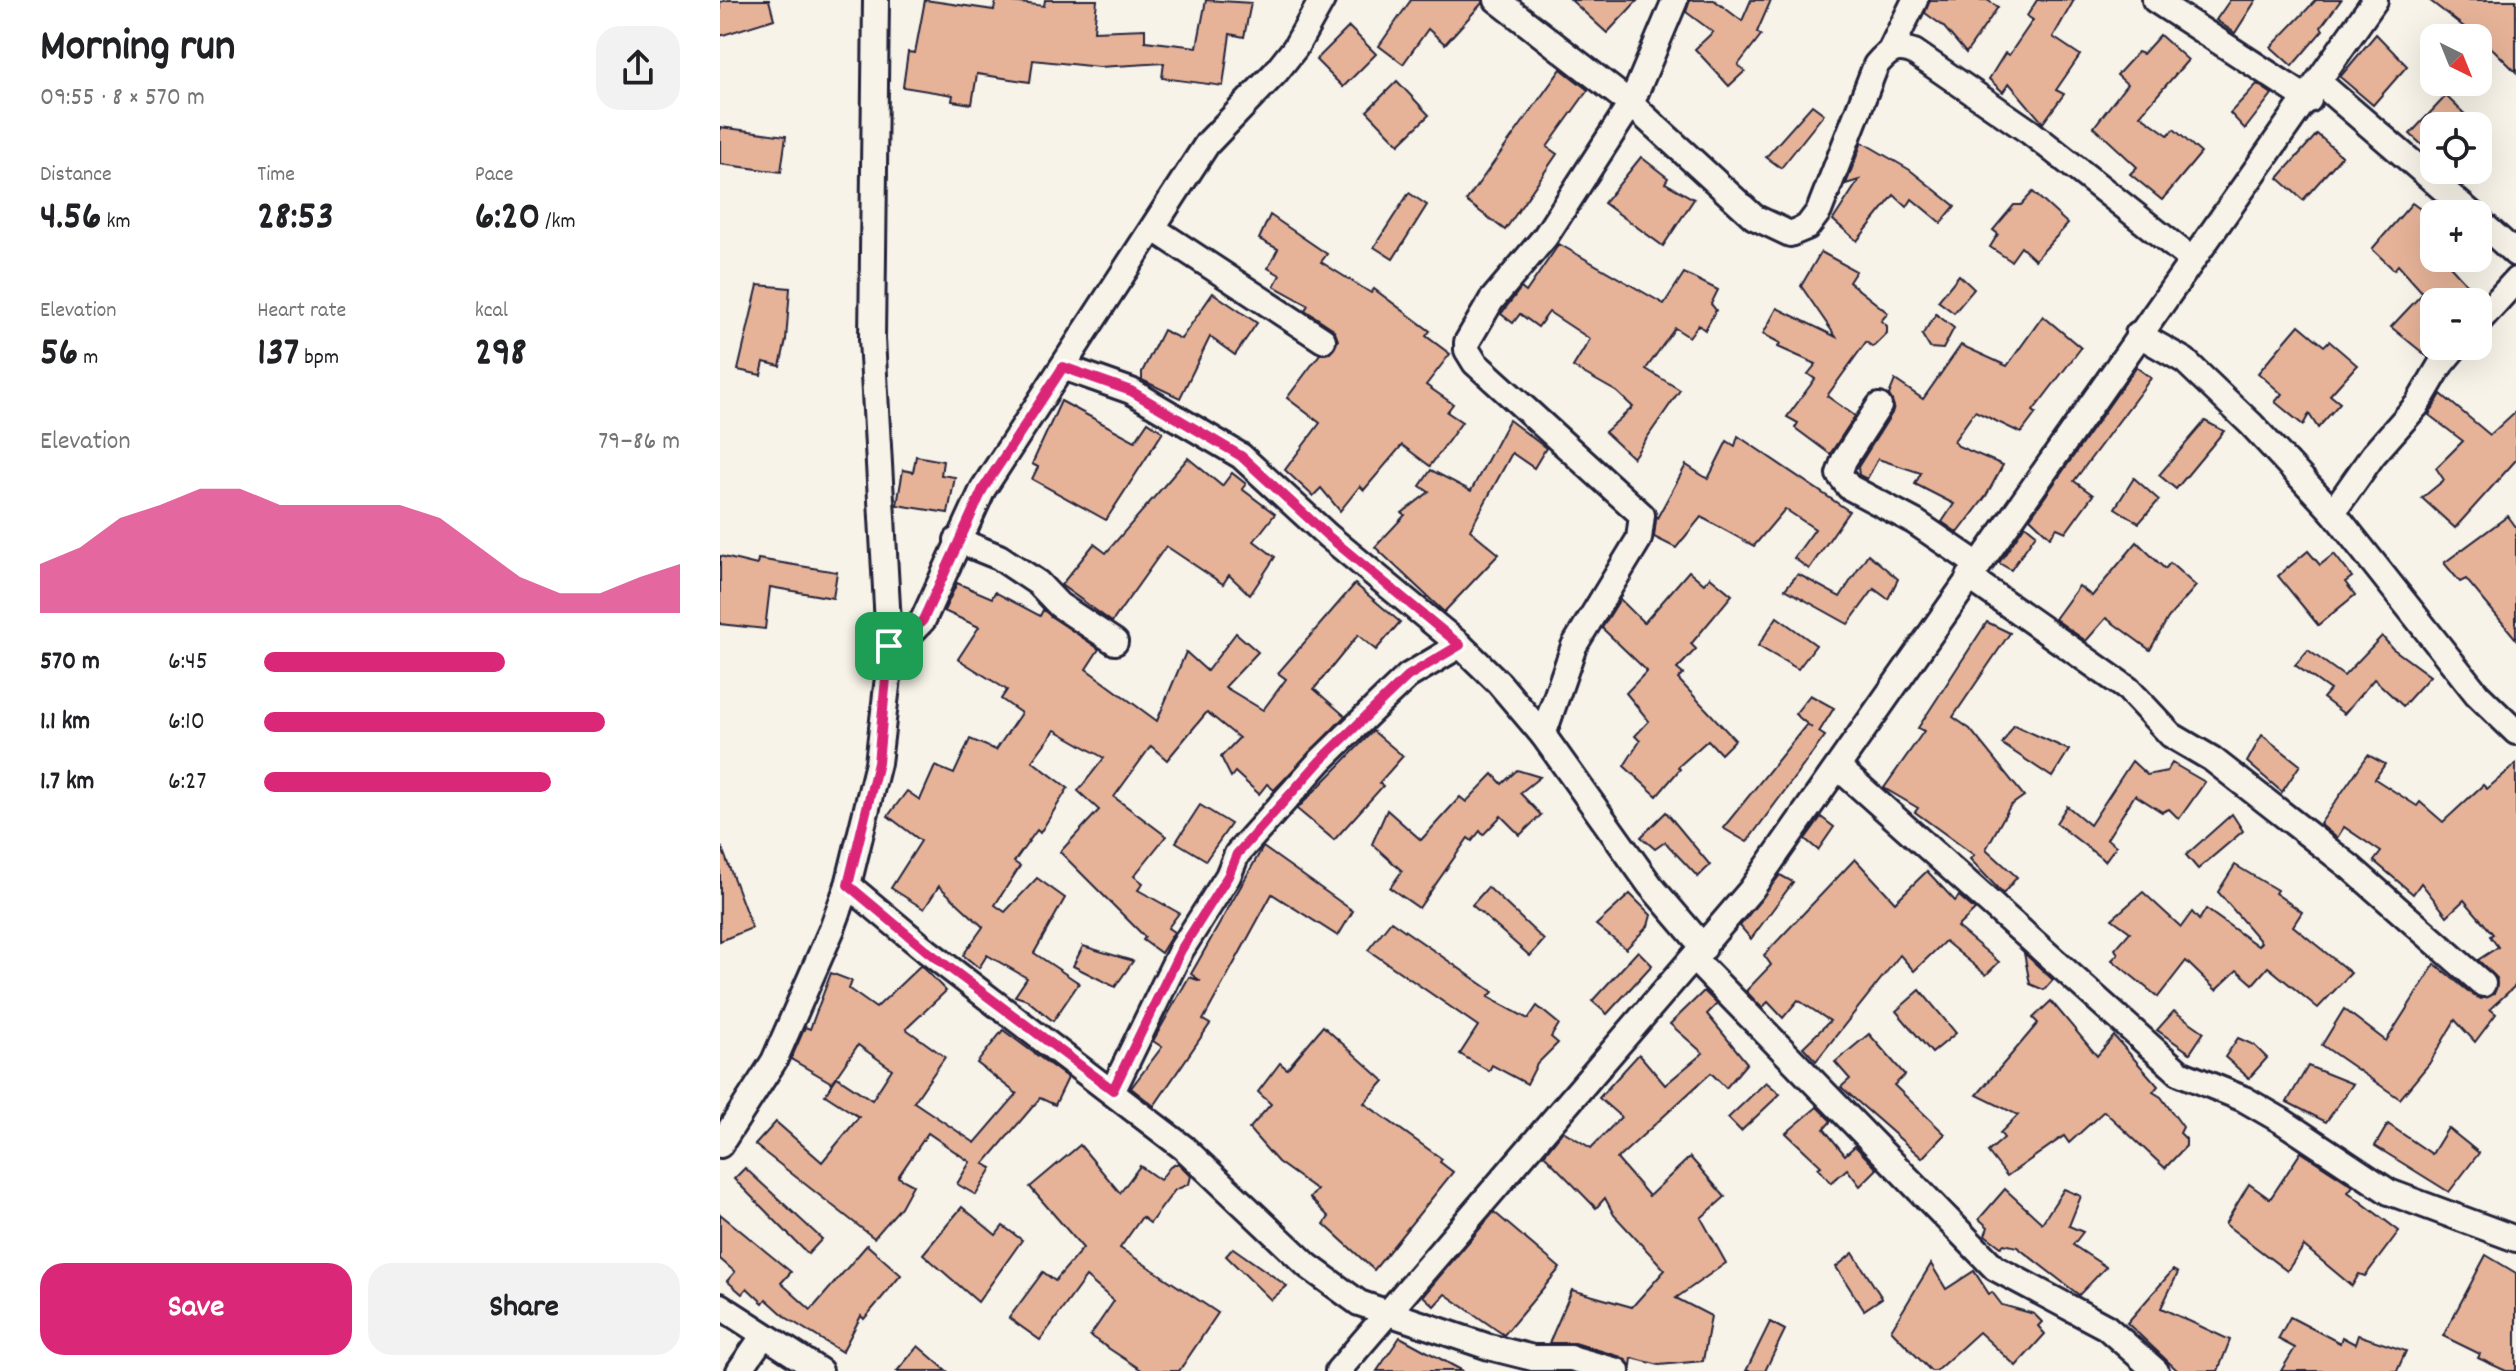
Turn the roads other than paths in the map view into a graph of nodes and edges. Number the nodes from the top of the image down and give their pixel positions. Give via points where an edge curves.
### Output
1 (876, 0) edge
2 (1497, 0) edge
3 (1675, 0) edge
4 (1915, 0) edge
5 (2155, 0) edge
6 (2375, 0) edge
7 (1312, 6) edge
8 (1890, 51) junction
9 (2314, 91) junction
10 (1631, 104) junction
11 (2454, 200) edge
12 (1154, 229) junction
13 (2492, 233) edge
14 (2516, 254) edge
15 (2191, 259) junction
16 (2516, 280) edge
17 (2492, 307) edge
18 (2138, 334) junction
19 (1323, 340) dead end
20 (2444, 360) edge
21 (1063, 367) junction
22 (1879, 406) dead end
23 (2333, 512) junction
24 (957, 540) junction
25 (1974, 571) junction
26 (1115, 642) dead end
27 (1460, 645) junction
28 (889, 646) junction
29 (2516, 732) edge
30 (1543, 735) junction
31 (1839, 768) junction
32 (848, 885) junction
33 (1700, 954) junction
34 (2483, 984) dead end
35 (1113, 1090) junction
36 (720, 1145) edge
37 (2516, 1239) edge
38 (720, 1306) edge
39 (1387, 1315) junction
40 (764, 1335) junction
41 (739, 1371) edge
42 (820, 1371) edge
43 (1338, 1371) edge
44 (1617, 1371) edge
45 (2156, 1371) edge

1 - 28 street via 872,339
2 - 10 street
3 - 10 street
4 - 8 street
5 - 9 street
6 - 9 street
7 - 12 street via 1276,72 1207,144
8 - 10 street via 1876,65 1819,211 1799,233 1754,217
8 - 15 street via 1901,47 1914,52 1991,105
9 - 11 street
9 - 15 street
10 - 30 street via 1545,237 1491,301 1467,342 1475,363 1642,515 1639,539 1574,646
12 - 19 street
12 - 21 street
13 - 14 street
15 - 18 street
16 - 17 street
18 - 23 street via 2197,371
18 - 25 street
20 - 23 street via 2417,405
21 - 24 street via 983,489
21 - 27 street via 1131,391 1241,456
22 - 25 street via 1839,474 1849,487 1915,522
23 - 29 street via 2430,639
24 - 26 street via 999,557
24 - 28 street via 923,620 903,641
25 - 31 street
25 - 34 street via 2128,689 2171,735 2212,759 2350,867
27 - 30 street
27 - 35 street via 1408,676 1320,761 1237,854 1181,950
28 - 32 street via 878,763
30 - 33 street
31 - 33 street
31 - 37 street via 2180,1073 2244,1099 2389,1192
32 - 35 street
32 - 36 street via 774,1061
33 - 39 street
33 - 45 street via 1995,1268 2106,1327
35 - 39 street via 1184,1148 1308,1266 1359,1303
38 - 40 street
39 - 43 street
39 - 44 street via 1533,1358 1571,1358
40 - 41 street
40 - 42 street

